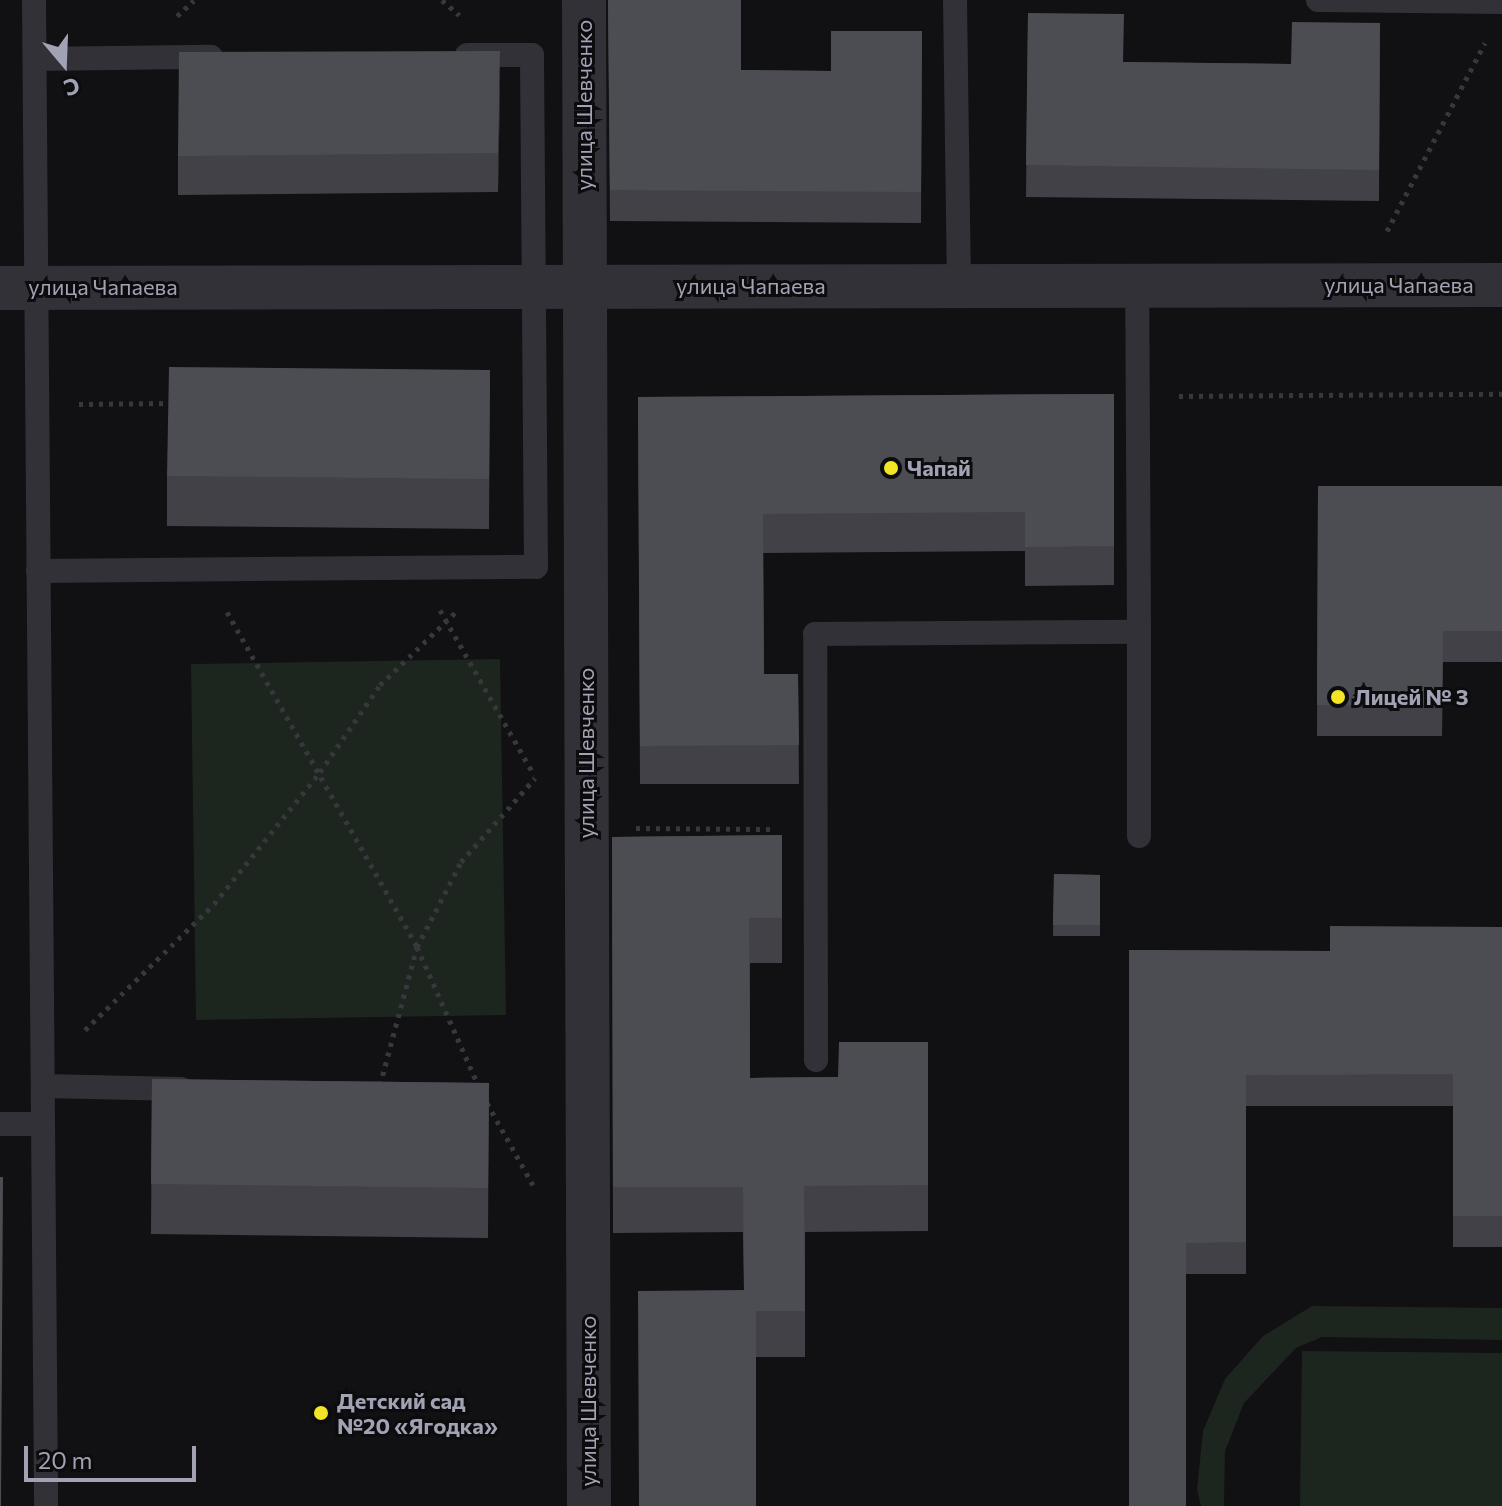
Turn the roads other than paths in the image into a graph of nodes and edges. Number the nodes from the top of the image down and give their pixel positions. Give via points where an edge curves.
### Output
1 (34, 0) edge
2 (584, 0) edge
3 (955, 0) edge
4 (1318, 0) edge
5 (1502, 2) edge
6 (442, 55) edge
7 (241, 57) edge
8 (35, 59) junction
9 (1137, 285) junction
10 (1502, 285) edge
11 (585, 286) junction
12 (959, 286) junction
13 (533, 287) junction
14 (18, 288) edge
15 (38, 571) junction
16 (1139, 632) junction
17 (1139, 836) dead end
18 (816, 1060) dead end
19 (43, 1086) junction
20 (202, 1090) edge
21 (0, 1124) edge
22 (43, 1124) junction
23 (46, 1506) edge
24 (589, 1506) edge

1 - 8 lane
2 - 11 street, улица Шевченко
3 - 12 lane
4 - 5 lane
6 - 13 lane via 532,55
7 - 8 lane
8 - 14 lane
9 - 10 street, улица Чапаева
9 - 12 street, улица Чапаева
9 - 16 lane
11 - 12 street, улица Чапаева
11 - 13 street, улица Чапаева
11 - 24 street, улица Шевченко
13 - 14 street, улица Чапаева
13 - 15 lane via 536,567
14 - 15 lane via 37,404
15 - 19 lane
16 - 17 lane
16 - 18 lane via 815,634
19 - 20 lane
19 - 22 lane
21 - 22 lane
22 - 23 lane

